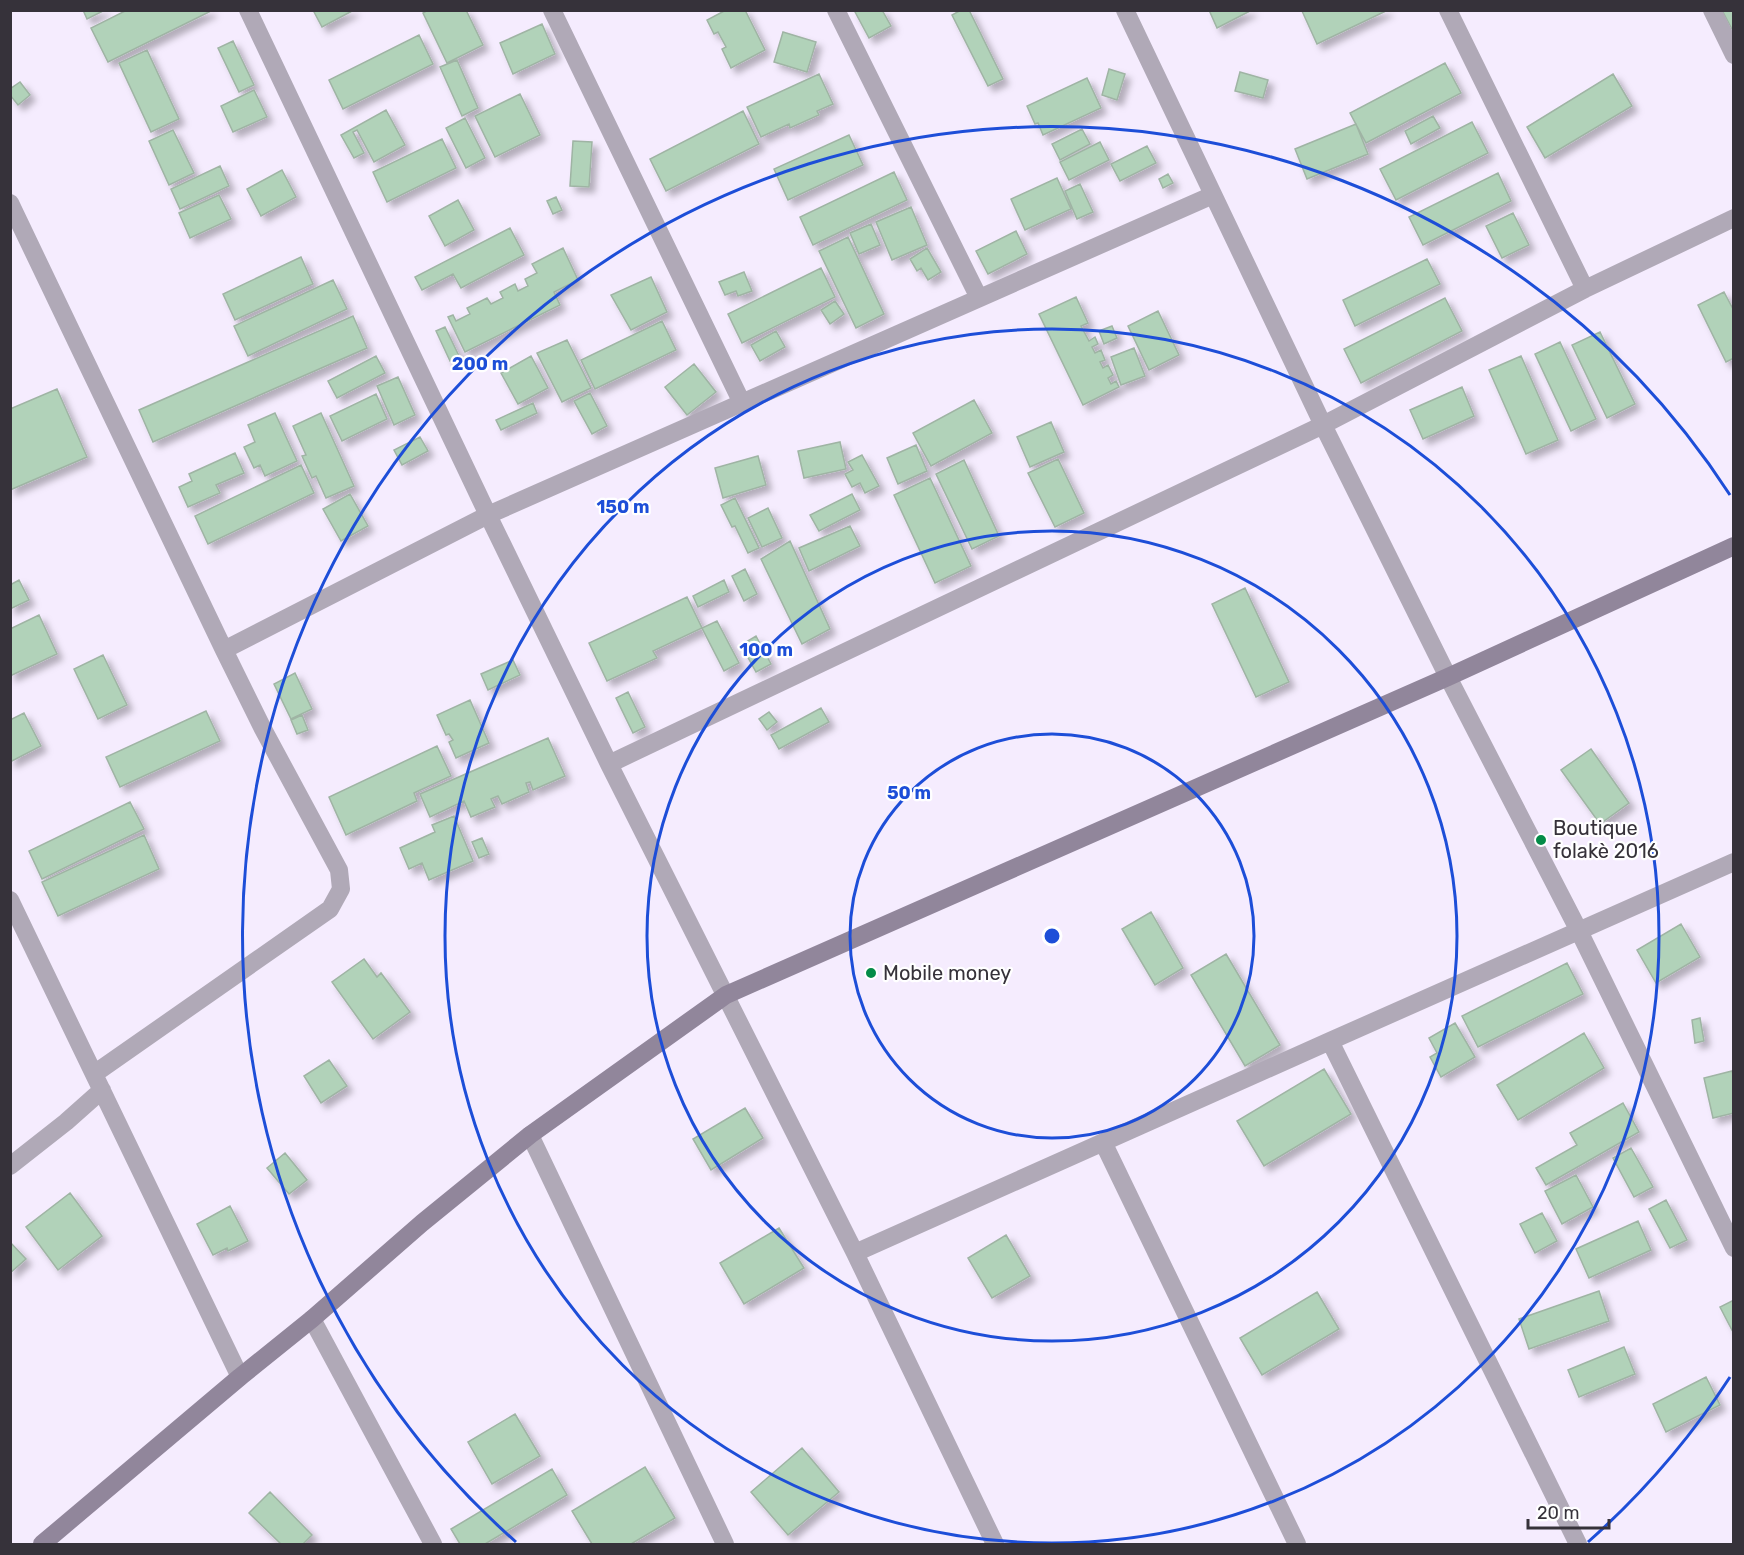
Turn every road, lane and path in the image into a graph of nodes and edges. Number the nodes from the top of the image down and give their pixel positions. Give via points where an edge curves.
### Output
1 (248, 10) edge
2 (552, 10) edge
3 (836, 10) edge
4 (1125, 10) edge
5 (1448, 10) edge
6 (1712, 10) edge
7 (1734, 55) edge
8 (1214, 195) junction
9 (10, 202) edge
10 (1734, 218) edge
11 (1585, 289) junction
12 (979, 298) junction
13 (742, 403) junction
14 (1323, 425) junction
15 (488, 516) junction
16 (1734, 546) edge
17 (224, 650) junction
18 (1448, 677) junction
19 (609, 764) junction
20 (1734, 862) edge
21 (10, 900) edge
22 (1579, 931) junction
23 (726, 994) junction
24 (1330, 1041) junction
25 (98, 1082) junction
26 (530, 1136) junction
27 (1103, 1142) junction
28 (10, 1166) edge
29 (1734, 1248) edge
30 (855, 1253) junction
31 (312, 1318) junction
32 (240, 1377) junction
33 (42, 1545) edge
34 (433, 1545) edge
35 (725, 1545) edge
36 (995, 1545) edge
37 (1297, 1545) edge
38 (1578, 1545) edge

1 - 15 street
2 - 13 street
3 - 12 street
4 - 8 street
5 - 11 street
6 - 7 street
8 - 12 street
8 - 14 street
9 - 17 street
10 - 11 street
11 - 14 street
12 - 13 street
13 - 15 street
14 - 18 street
14 - 19 street
15 - 17 street
15 - 19 street
16 - 18 street
17 - 25 street via 339,870 341,889 330,909
18 - 22 street
18 - 23 street
19 - 23 street
20 - 22 street
21 - 25 street
22 - 24 street
22 - 29 street
23 - 26 street
23 - 30 street
24 - 27 street
24 - 38 street
25 - 28 street via 66,1122
25 - 32 street
26 - 31 street
26 - 35 street
27 - 30 street
27 - 37 street
30 - 36 street
31 - 32 street
31 - 34 street
32 - 33 street

